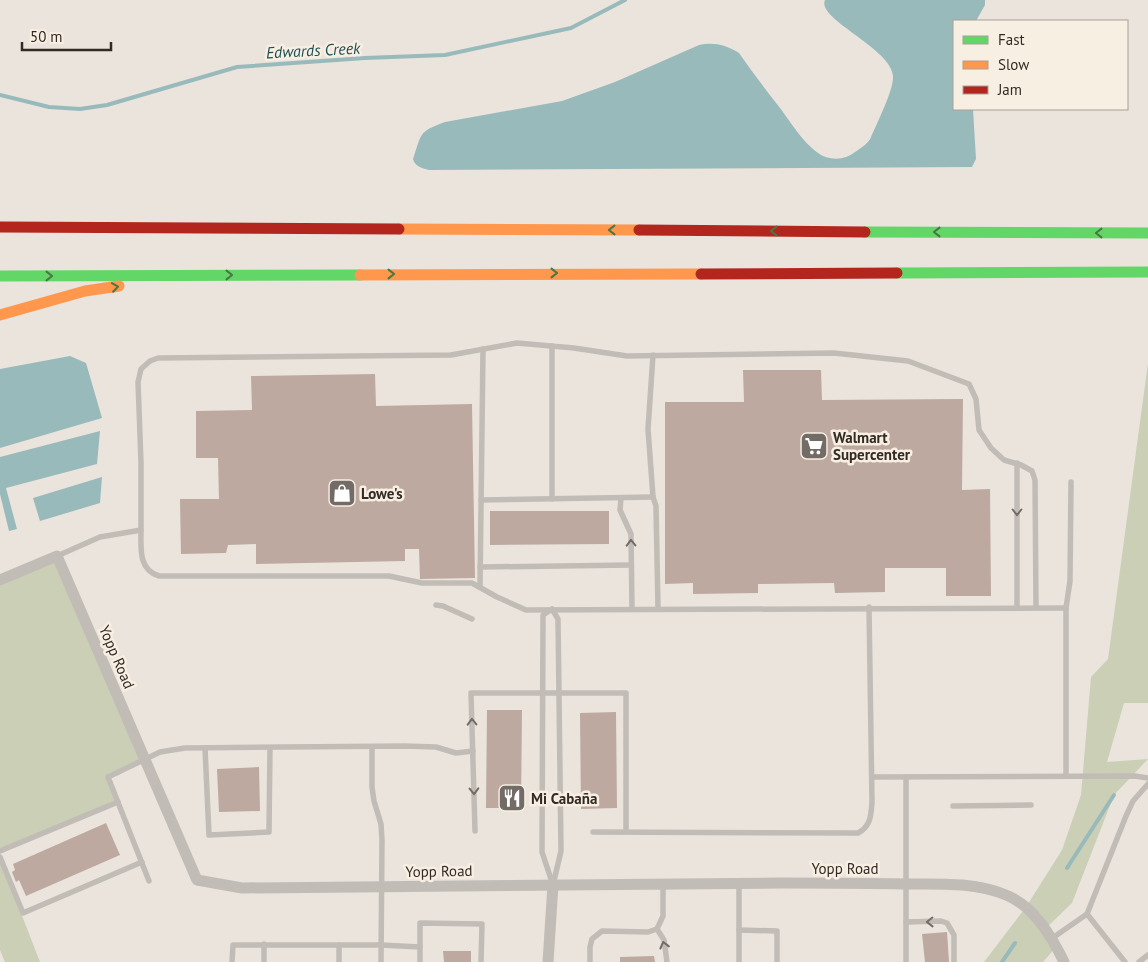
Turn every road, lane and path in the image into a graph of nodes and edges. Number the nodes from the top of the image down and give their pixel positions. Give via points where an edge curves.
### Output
1 (0, 226) edge
2 (1148, 233) edge
3 (1148, 272) edge
4 (203, 275) junction
5 (0, 276) edge
6 (0, 315) edge
7 (552, 346) junction
8 (483, 349) junction
9 (654, 355) junction
10 (1016, 463) junction
11 (1072, 482) dead end
12 (653, 497) junction
13 (621, 498) junction
14 (552, 499) junction
15 (481, 500) junction
16 (140, 530) junction
17 (58, 556) junction
18 (631, 565) junction
19 (480, 567) junction
20 (0, 580) edge
21 (480, 587) junction
22 (436, 605) dead end
23 (869, 607) junction
24 (1017, 607) junction
25 (1036, 608) junction
26 (1066, 608) junction
27 (552, 609) junction
28 (632, 609) junction
29 (658, 609) junction
30 (472, 619) dead end
31 (543, 693) junction
32 (559, 693) junction
33 (372, 747) junction
34 (204, 748) junction
35 (270, 748) junction
36 (473, 751) junction
37 (145, 759) junction
38 (1066, 776) junction
39 (872, 777) junction
40 (906, 777) junction
41 (1148, 778) edge
42 (1148, 784) edge
43 (118, 802) junction
44 (1031, 805) dead end
45 (953, 806) dead end
46 (475, 831) dead end
47 (626, 831) junction
48 (594, 832) dead end
49 (0, 851) edge
50 (0, 857) edge
51 (142, 862) junction
52 (149, 881) dead end
53 (739, 883) junction
54 (664, 884) junction
55 (906, 884) junction
56 (553, 885) junction
57 (382, 886) junction
58 (1087, 914) junction
59 (906, 922) junction
60 (657, 929) junction
61 (739, 930) junction
62 (1051, 939) junction
63 (264, 944) junction
64 (339, 945) junction
65 (381, 945) junction
66 (420, 947) junction
67 (1148, 955) edge
68 (232, 962) edge
69 (264, 962) edge
70 (339, 962) edge
71 (381, 962) edge
72 (420, 962) edge
73 (481, 962) edge
74 (548, 962) edge
75 (590, 962) edge
76 (667, 962) edge
77 (739, 962) edge
78 (778, 962) edge
79 (906, 962) edge
80 (954, 962) edge
81 (1064, 962) edge
82 (1125, 962) edge
83 (1139, 962) edge

2 -> 1 highway
4 -> 3 highway
5 -> 4 highway
6 -> 4 highway via 85,291
7 - 8 lane via 517,344
7 - 9 lane via 627,356
7 - 14 lane
8 - 15 lane
8 - 16 lane via 451,355 186,357 150,361 142,369 138,382
9 - 10 lane via 834,353 908,361 969,384 976,399 979,430 1004,460
9 - 12 lane via 648,429
10 -> 24 lane
10 - 25 lane via 1032,471 1036,480
11 - 26 lane via 1070,581
12 - 13 lane
12 - 29 lane via 656,506
13 - 14 lane
18 -> 13 lane via 631,534 620,510
14 - 15 lane
15 - 19 lane
16 - 17 lane via 100,536
16 - 21 lane via 142,558 155,576 389,576 412,582 462,582
17 - 20 street
17 - 37 street, Yopp Road
18 - 19 lane
18 - 28 lane
19 - 21 lane
21 - 27 lane via 526,610
22 - 30 lane
23 - 24 lane
23 - 29 lane
23 - 39 lane
24 - 25 lane
25 - 26 lane
26 - 38 lane
27 - 28 lane
27 - 31 lane via 543,615
27 - 32 lane via 558,619
28 - 29 lane
31 - 32 lane
36 -> 31 lane via 471,693
31 - 56 lane via 542,852
32 - 47 lane via 626,693
32 - 56 lane via 561,851
33 - 35 lane
33 - 36 lane via 436,747 456,753
33 - 57 lane via 372,786 381,824
34 - 35 lane
34 - 35 lane via 209,834 269,832
34 - 37 lane via 160,752
36 -> 46 lane
37 - 43 lane via 108,777
37 - 57 street, Yopp Road via 197,880 242,888
38 - 40 lane
38 - 41 lane
39 - 40 lane
39 - 47 lane via 868,826 858,833
40 - 55 lane
42 - 58 lane via 1133,801
43 - 49 lane
43 - 51 lane
44 - 45 lane
47 - 48 lane
50 - 51 lane via 23,913
51 - 52 lane
53 - 54 street, Yopp Road
53 - 55 street, Yopp Road
53 - 61 lane
54 - 56 street, Yopp Road
54 - 60 lane via 663,916
55 - 59 lane
55 - 62 street, Yopp Road via 983,887 1008,896 1026,907
56 - 57 street, Yopp Road
56 - 74 street
57 - 65 lane
58 - 62 lane
58 - 82 lane
59 - 79 lane
80 -> 59 lane via 954,935 947,923
60 - 75 lane via 648,932 602,932 592,939
76 -> 60 lane via 664,940
61 - 77 lane
61 - 78 lane via 777,931
62 - 81 street, Yopp Road
63 - 64 lane
63 - 68 lane via 233,945
63 - 69 lane
64 - 65 lane
64 - 70 lane
65 - 66 lane
65 - 71 lane
66 - 72 lane
66 - 73 lane via 420,923 482,924
67 - 83 lane

